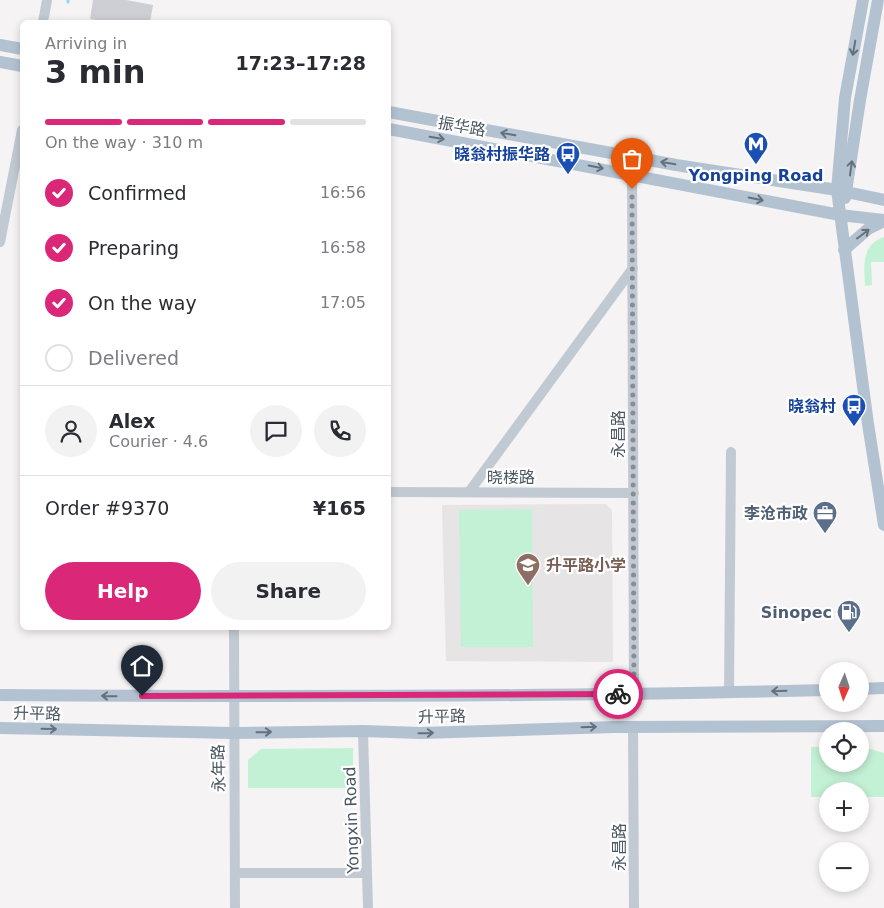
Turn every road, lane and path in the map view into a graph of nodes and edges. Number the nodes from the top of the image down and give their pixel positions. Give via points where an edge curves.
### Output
1 (47, 0) edge
2 (862, 0) edge
3 (878, 0) edge
4 (43, 20) edge
5 (0, 45) edge
6 (20, 48) edge
7 (0, 62) edge
8 (20, 66) edge
9 (391, 112) edge
10 (391, 129) edge
11 (20, 140) edge
12 (632, 175) junction
13 (842, 191) junction
14 (884, 200) edge
15 (840, 215) junction
16 (884, 221) edge
17 (0, 242) edge
18 (844, 250) junction
19 (633, 268) junction
20 (731, 452) dead end
21 (391, 492) edge
22 (469, 492) junction
23 (634, 493) junction
24 (884, 525) edge
25 (234, 630) edge
26 (884, 688) edge
27 (869, 689) edge
28 (819, 690) edge
29 (729, 692) junction
30 (0, 694) edge
31 (634, 694) junction
32 (235, 697) junction
33 (633, 726) junction
34 (884, 726) edge
35 (0, 728) edge
36 (363, 730) junction
37 (233, 732) junction
38 (235, 873) junction
39 (367, 873) junction
40 (235, 908) edge
41 (368, 908) edge
42 (634, 908) edge

1 - 4 street
2 -> 13 main road via 845,98
13 -> 3 main road
5 - 6 main road
7 - 8 main road
13 -> 9 main road, 振华路 via 676,165
10 -> 12 main road, 振华路
11 - 17 street
12 -> 15 main road, 振华路
12 - 19 street, 永昌路
13 - 14 main road, 振华路
13 - 15 main road
15 - 16 main road, 振华路
15 - 18 main road
18 -> 16 main road via 868,229
18 - 24 main road
19 - 22 street
19 - 23 street, 永昌路
20 - 29 street
21 - 22 street, 晓楼路
22 - 23 street, 晓楼路
23 - 31 street, 永昌路
25 - 32 street, 永年路
26 - 27 main road
28 -> 29 main road, 升平路
29 - 31 main road, 升平路
32 -> 30 main road, 升平路
31 - 32 main road, 升平路
32 - 37 street, 永年路
33 - 34 main road, 升平路
36 -> 33 main road, 升平路 via 421,733
33 - 42 street, 永昌路
35 -> 37 main road, 升平路
37 -> 36 main road, 升平路
36 - 39 street, Yongxin Road
37 - 38 street, 永年路
38 - 39 street
38 - 40 street, 永年路
39 - 41 street, Yongxin Road

